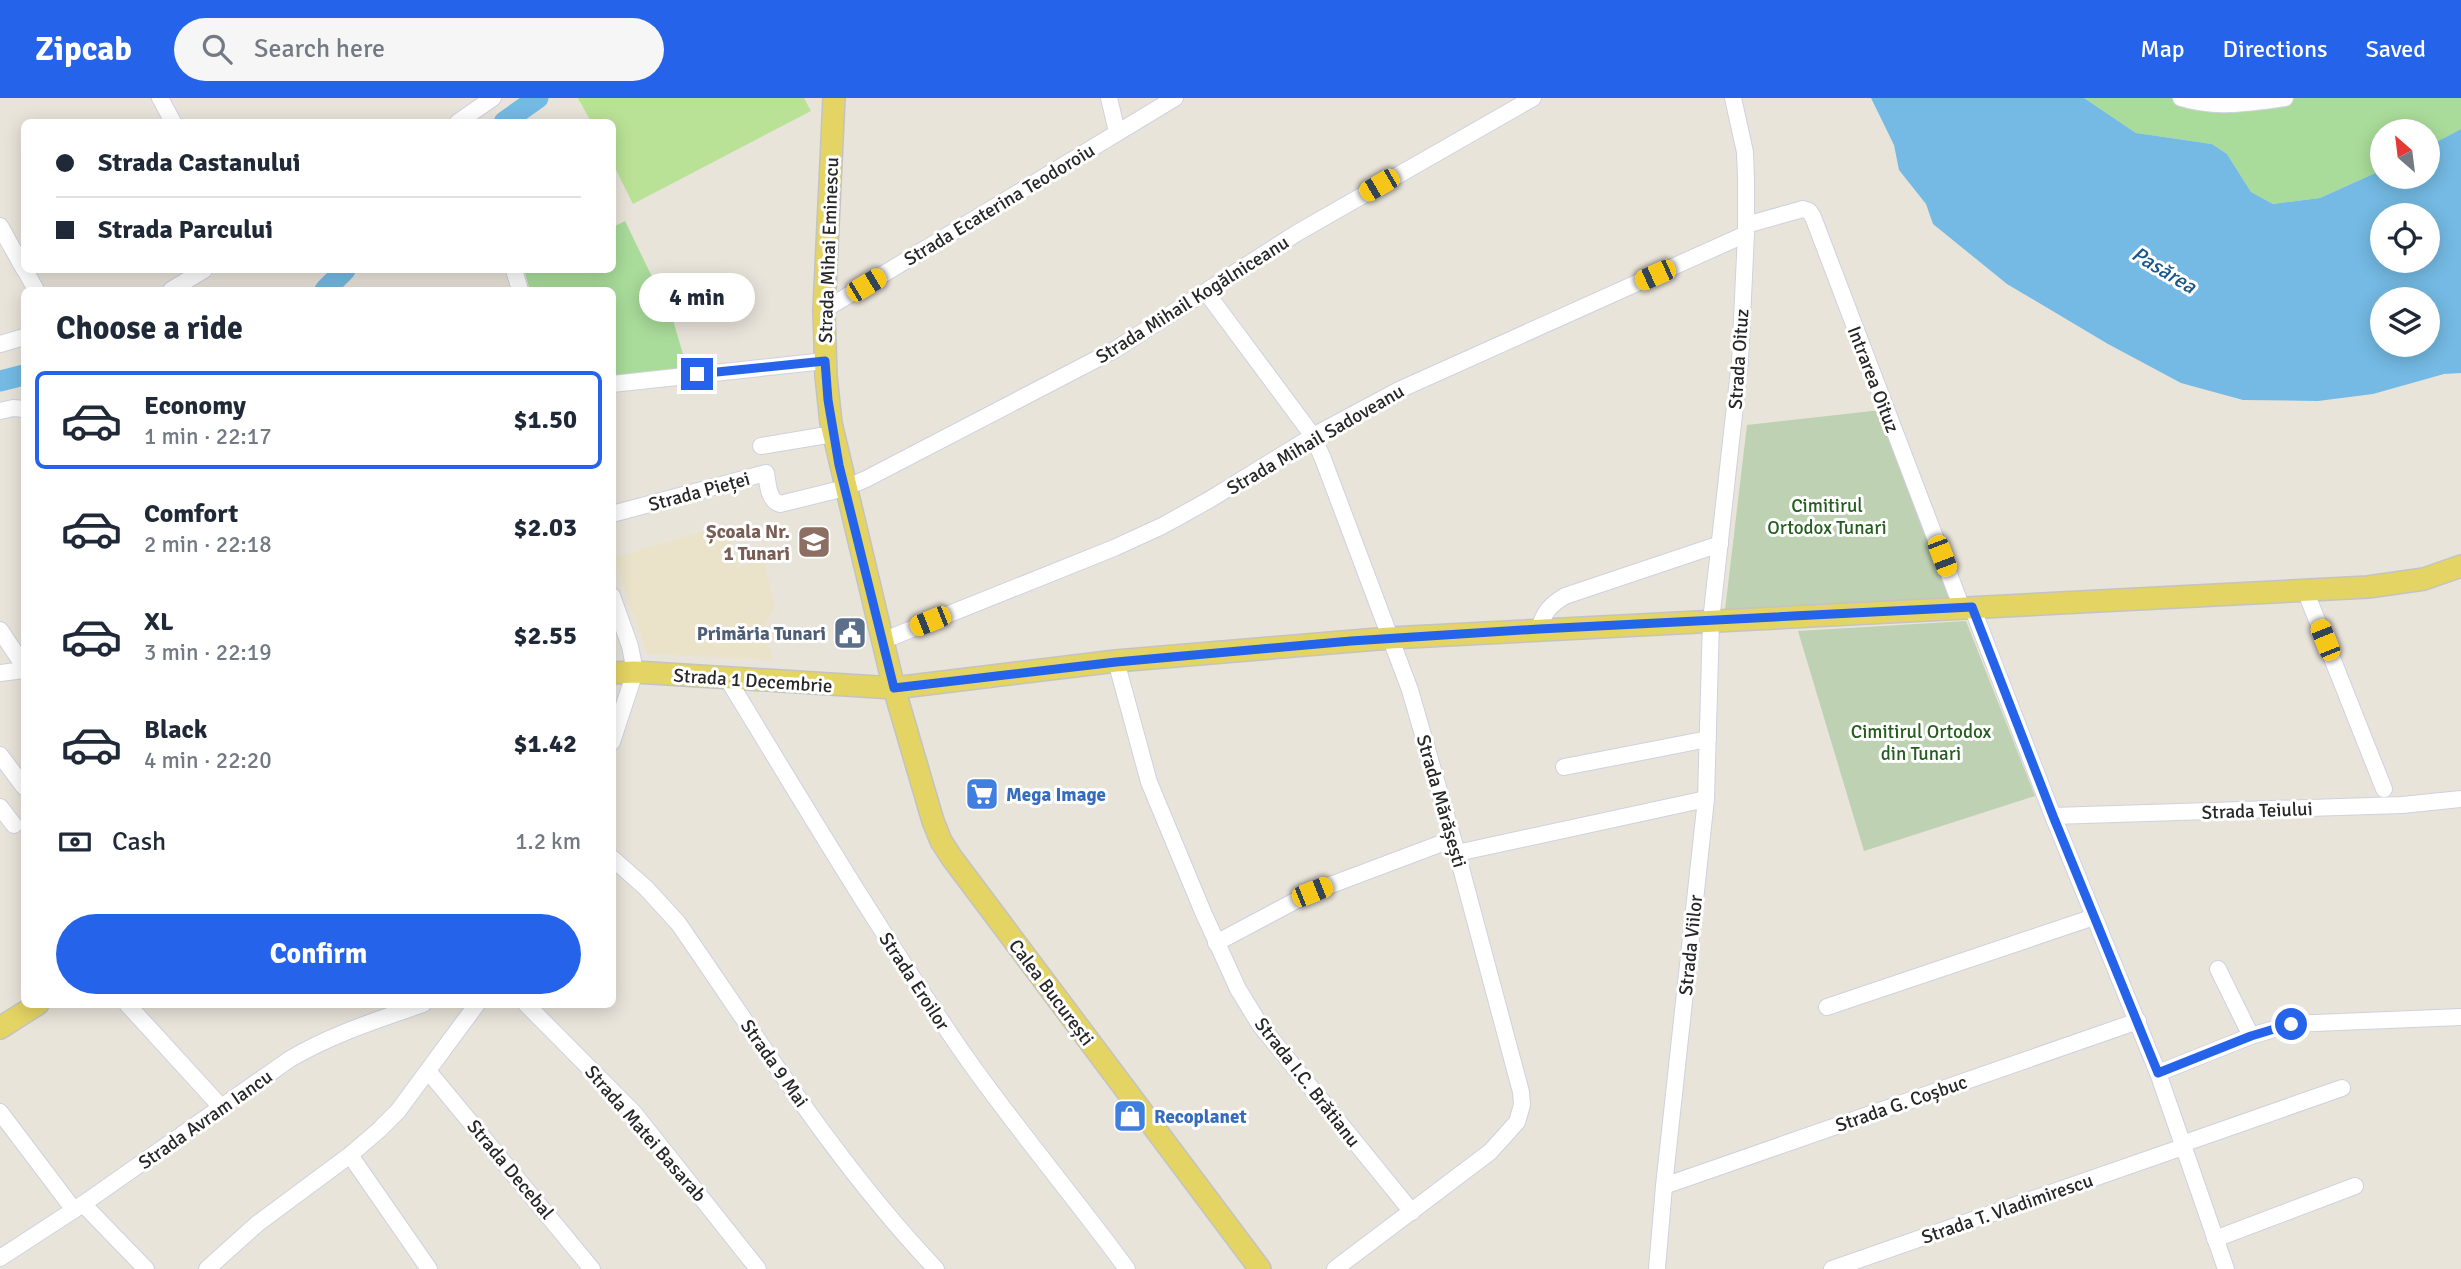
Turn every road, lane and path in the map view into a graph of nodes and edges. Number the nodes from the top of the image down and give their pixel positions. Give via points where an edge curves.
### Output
1 (160, 98) edge
2 (493, 98) edge
3 (1109, 98) edge
4 (1175, 98) edge
5 (1533, 98) edge
6 (1733, 98) edge
7 (2180, 98) edge
8 (2285, 98) edge
9 (836, 99) edge
10 (473, 103) edge
11 (171, 119) edge
12 (460, 119) edge
13 (1118, 132) junction
14 (0, 226) edge
15 (1746, 229) junction
16 (21, 264) edge
17 (199, 273) edge
18 (176, 287) edge
19 (1206, 292) junction
20 (824, 310) junction
21 (21, 338) edge
22 (0, 344) edge
23 (825, 361) junction
24 (616, 384) edge
25 (21, 409) edge
26 (0, 411) edge
27 (833, 434) junction
28 (1313, 436) junction
29 (761, 446) dead end
30 (845, 488) junction
31 (616, 513) edge
32 (1720, 544) junction
33 (2461, 566) edge
34 (2305, 590) junction
35 (616, 607) edge
36 (1967, 608) junction
37 (1711, 621) junction
38 (1539, 629) junction
39 (0, 630) edge
40 (1390, 638) junction
41 (882, 641) junction
42 (1116, 662) junction
43 (21, 663) edge
44 (21, 669) edge
45 (635, 672) junction
46 (0, 673) edge
47 (616, 673) edge
48 (727, 678) junction
49 (894, 688) junction
50 (616, 730) edge
51 (1708, 739) junction
52 (0, 755) edge
53 (1564, 767) dead end
54 (21, 784) edge
55 (2384, 789) dead end
56 (1706, 799) junction
57 (2461, 799) edge
58 (0, 807) edge
59 (2053, 816) junction
60 (13, 825) dead end
61 (1455, 846) junction
62 (616, 862) edge
63 (2094, 917) junction
64 (1216, 943) junction
65 (2218, 969) dead end
66 (1827, 1007) dead end
67 (32, 1008) edge
68 (131, 1008) edge
69 (412, 1008) edge
70 (474, 1008) edge
71 (530, 1008) edge
72 (2461, 1017) edge
73 (2137, 1021) junction
74 (0, 1028) edge
75 (2251, 1036) junction
76 (428, 1071) junction
77 (2158, 1073) junction
78 (2342, 1088) dead end
79 (222, 1108) junction
80 (0, 1112) edge
81 (2182, 1145) junction
82 (349, 1155) junction
83 (1664, 1186) junction
84 (2355, 1186) dead end
85 (78, 1207) junction
86 (1412, 1212) junction
87 (2215, 1239) junction
88 (0, 1258) edge
89 (146, 1269) edge
90 (206, 1269) edge
91 (429, 1269) edge
92 (592, 1269) edge
93 (758, 1269) edge
94 (936, 1269) edge
95 (1127, 1269) edge
96 (1260, 1269) edge
97 (1335, 1269) edge
98 (1657, 1269) edge
99 (1832, 1269) edge
100 (2226, 1269) edge

1 - 11 street
2 - 10 street
3 - 13 street
4 - 13 street, Strada Ecaterina Teodoroiu
5 - 19 street, Strada Mihail Kogălniceanu via 1297,233
6 - 15 street, Strada Oituz via 1745,152
7 - 8 street via 2215,104
9 - 20 main road, Strada Mihai Eminescu
10 - 12 street
13 - 20 street, Strada Ecaterina Teodoroiu
14 - 16 street
15 - 28 street, Strada Mihail Sadoveanu
15 - 32 street, Strada Oituz via 1740,361
15 - 36 street, Intrarea Oituz via 1803,209 1813,216
17 - 18 street
19 - 28 street, Strada Mărășești
19 - 30 street, Strada Mihail Kogălniceanu via 1076,371
20 - 23 main road, Strada Mihai Eminescu
21 - 22 street
23 - 24 street
23 - 27 main road, Strada Mihai Eminescu
25 - 26 street
27 - 29 street
27 - 30 main road, Strada Mihai Eminescu
28 - 40 street, Strada Mărășești
28 - 41 street, Strada Mihail Sadoveanu via 1162,526
30 - 31 street, Strada Pieței via 780,504 772,498 766,472
30 - 41 main road, Strada Mihai Eminescu
32 - 37 street, Strada Oituz
32 - 38 street via 1565,596 1551,604
33 - 34 main road, Strada 1 Decembrie via 2402,583
34 - 36 main road, Strada 1 Decembrie
34 - 55 street
35 - 45 street
36 - 37 main road, Strada 1 Decembrie
36 - 59 street
37 - 38 main road, Strada 1 Decembrie
37 - 51 street, Strada Viilor
38 - 40 main road, Strada 1 Decembrie
39 - 43 street
40 - 42 main road, Strada 1 Decembrie
40 - 61 street, Strada Mărășești via 1410,690
41 - 49 main road, Strada Mihai Eminescu
42 - 49 main road, Strada 1 Decembrie
42 - 64 street, Strada I.C. Brătianu via 1149,782
44 - 46 street
45 - 47 main road, Strada 1 Decembrie
45 - 48 main road, Strada 1 Decembrie
45 - 50 street
48 - 49 main road, Strada 1 Decembrie
48 - 95 street, Strada Eroilor via 931,1007
49 - 96 main road, Calea București via 933,821 946,849
51 - 53 street
51 - 56 street, Strada Viilor
52 - 54 street
56 - 61 street
56 - 83 street, Strada Viilor
57 - 59 street, Strada Teiului via 2402,805
58 - 60 street
59 - 63 street
61 - 64 street via 1312,892
61 - 86 street, Strada Mărășești via 1522,1105 1517,1122 1490,1152
62 - 94 street, Strada 9 Mai via 678,923 853,1175
63 - 66 street
63 - 73 street
64 - 86 street, Strada I.C. Brătianu via 1261,1025
65 - 75 street
67 - 74 main road
68 - 79 street
69 - 79 street, Strada Avram Iancu via 308,1048
70 - 76 street
71 - 93 street, Strada Matei Basarab via 634,1113
72 - 75 street via 2291,1024
73 - 77 street
73 - 83 street, Strada G. Coșbuc
75 - 77 street
76 - 82 street via 398,1111
76 - 92 street, Strada Decebal
77 - 81 street
78 - 81 street, Strada T. Vladimirescu
79 - 85 street, Strada Avram Iancu
80 - 85 street
81 - 87 street
81 - 99 street, Strada T. Vladimirescu
82 - 90 street
82 - 91 street
83 - 98 street, Strada Viilor
84 - 87 street
85 - 88 street, Strada Avram Iancu
85 - 89 street
86 - 97 street, Strada Mărășești
87 - 100 street

